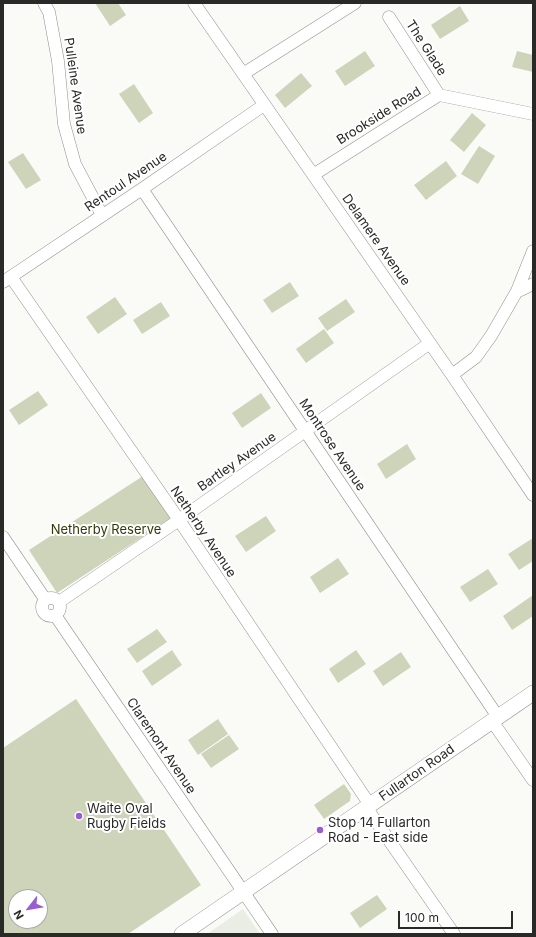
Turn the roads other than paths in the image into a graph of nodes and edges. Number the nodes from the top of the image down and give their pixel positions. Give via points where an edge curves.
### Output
1 (44, 3) edge
2 (194, 3) edge
3 (355, 3) edge
4 (389, 17) dead end
5 (243, 74) junction
6 (439, 95) junction
7 (264, 104) junction
8 (533, 114) edge
9 (313, 175) junction
10 (142, 189) junction
11 (102, 215) junction
12 (533, 251) edge
13 (531, 263) edge
14 (7, 279) edge
15 (533, 284) edge
16 (517, 291) junction
17 (430, 343) junction
18 (452, 375) junction
19 (305, 430) junction
20 (533, 495) edge
21 (179, 520) junction
22 (3, 537) edge
23 (45, 599) junction
24 (59, 602) junction
25 (55, 615) junction
26 (533, 694) edge
27 (495, 719) junction
28 (533, 780) edge
29 (368, 806) junction
30 (243, 892) junction
31 (182, 934) edge
32 (272, 934) edge
33 (454, 934) edge

1 - 11 street, Pulleine Avenue via 49,12 58,61 64,124 76,164
2 - 5 street, Delamere Avenue
3 - 5 street
4 - 6 street, The Glade
5 - 7 street, Delamere Avenue
6 - 8 street, Brookside Road
6 - 9 street, Brookside Road
7 - 9 street, Delamere Avenue
7 - 10 street, Rentoul Avenue
9 - 17 street, Delamere Avenue
10 - 11 street, Rentoul Avenue
10 - 19 street, Montrose Avenue
11 - 14 street, Rentoul Avenue
12 - 13 street
13 - 16 street
14 - 21 street, Netherby Avenue
15 - 16 street
16 - 18 street via 476,357
17 - 18 street, Delamere Avenue
17 - 19 street, Bartley Avenue
18 - 20 street, Delamere Avenue
19 - 21 street, Bartley Avenue
19 - 27 street, Montrose Avenue
21 - 24 street, Bartley Avenue
21 - 29 street, Netherby Avenue
22 - 23 street
23 - 24 street via 54,598
23 - 25 street via 42,611 49,616
24 - 25 street via 60,609
25 - 30 street, Claremont Avenue
26 - 27 main road, Fullarton Road
27 - 28 street, Montrose Avenue
27 - 29 main road, Fullarton Road
29 - 30 main road, Fullarton Road
29 - 33 street, Netherby Avenue
30 - 31 main road, Fullarton Road
30 - 32 street, Claremont Avenue

